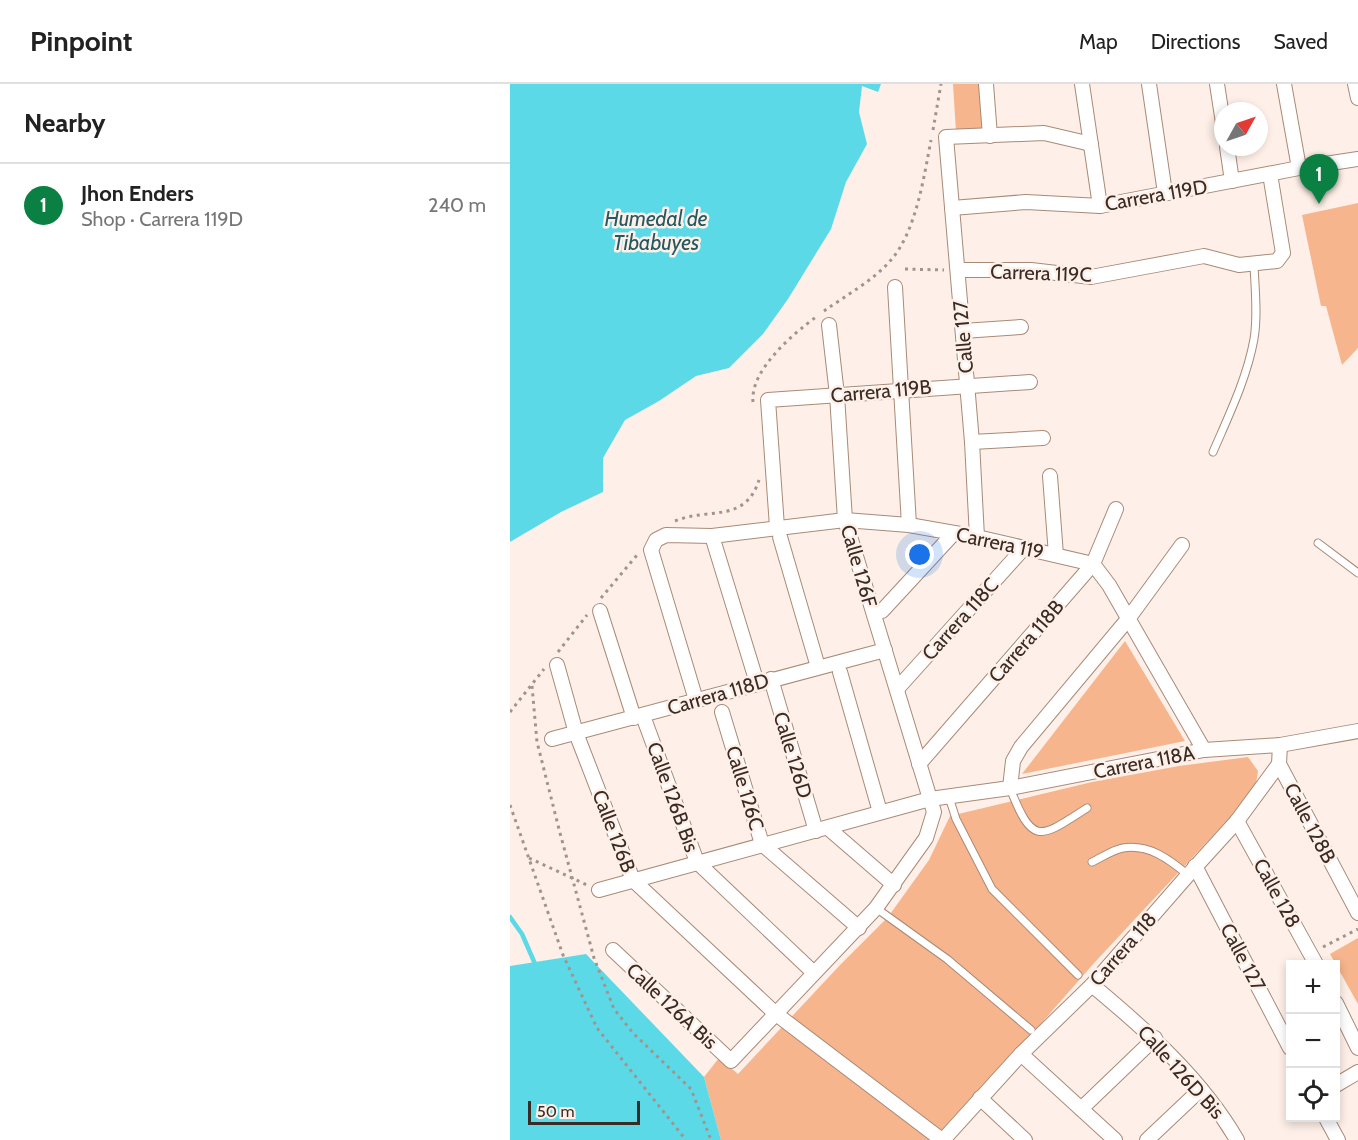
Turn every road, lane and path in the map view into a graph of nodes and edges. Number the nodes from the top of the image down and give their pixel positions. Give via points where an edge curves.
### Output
1 (941, 84) edge
2 (986, 84) edge
3 (1082, 84) edge
4 (1149, 84) edge
5 (1217, 84) edge
6 (1284, 84) edge
7 (1355, 84) edge
8 (1358, 98) edge
9 (1220, 102) edge
10 (990, 136) junction
11 (1091, 144) junction
12 (1228, 156) edge
13 (1358, 159) edge
14 (1299, 168) junction
15 (1270, 174) junction
16 (1232, 182) junction
17 (1165, 193) junction
18 (1100, 206) junction
19 (952, 208) junction
20 (1254, 265) junction
21 (905, 269) dead end
22 (958, 270) junction
23 (895, 287) dead end
24 (829, 325) dead end
25 (1021, 327) dead end
26 (963, 331) junction
27 (1030, 382) dead end
28 (967, 385) junction
29 (902, 390) junction
30 (837, 395) junction
31 (753, 402) dead end
32 (1043, 438) dead end
33 (972, 442) junction
34 (1213, 452) dead end
35 (758, 469) dead end
36 (1050, 477) dead end
37 (1116, 509) dead end
38 (845, 520) junction
39 (669, 523) dead end
40 (909, 525) junction
41 (778, 532) junction
42 (954, 533) junction
43 (712, 536) junction
44 (977, 537) junction
45 (650, 543) junction
46 (1318, 543) dead end
47 (1182, 545) dead end
48 (1023, 549) junction
49 (1056, 555) junction
50 (1093, 564) junction
51 (1358, 573) edge
52 (595, 609) junction
53 (882, 611) dead end
54 (1128, 619) junction
55 (885, 650) junction
56 (553, 662) junction
57 (818, 667) junction
58 (840, 672) dead end
59 (764, 681) junction
60 (532, 685) junction
61 (897, 689) junction
62 (696, 700) junction
63 (510, 712) edge
64 (722, 712) dead end
65 (638, 717) junction
66 (1355, 731) edge
67 (576, 733) junction
68 (552, 738) dead end
69 (1280, 745) junction
70 (1358, 746) edge
71 (1204, 750) junction
72 (919, 764) junction
73 (1279, 764) junction
74 (1010, 788) junction
75 (949, 797) junction
76 (930, 799) junction
77 (510, 805) edge
78 (1087, 808) dead end
79 (880, 812) junction
80 (1238, 821) junction
81 (822, 829) junction
82 (762, 844) junction
83 (529, 858) junction
84 (697, 862) junction
85 (1092, 862) dead end
86 (1192, 870) junction
87 (572, 878) junction
88 (633, 880) junction
89 (894, 885) junction
90 (598, 890) joint
91 (876, 908) junction
92 (1358, 913) edge
93 (859, 928) junction
94 (1358, 929) edge
95 (614, 950) dead end
96 (1313, 959) edge
97 (814, 973) junction
98 (1078, 975) dead end
99 (1092, 985) junction
100 (1340, 1013) edge
101 (776, 1014) junction
102 (1031, 1030) dead end
103 (1155, 1038) junction
104 (1286, 1041) edge
105 (1358, 1048) edge
106 (1021, 1054) junction
107 (1358, 1072) edge
108 (1340, 1081) edge
109 (1201, 1089) junction
110 (980, 1098) junction
111 (1081, 1109) junction
112 (1328, 1122) edge
113 (686, 1140) edge
114 (711, 1140) edge
115 (943, 1140) edge
116 (1025, 1140) edge
117 (1115, 1140) edge
118 (1147, 1140) edge
119 (1237, 1140) edge
120 (1338, 1140) edge

1 - 31 path via 921,194 902,246 890,262 812,320 769,360 752,391
2 - 10 street
3 - 11 street
4 - 17 street
5 - 9 street
6 - 14 street
7 - 8 street
10 - 11 street via 1044,133
10 - 19 street, Calle 127 via 946,137
11 - 18 street
12 - 16 street
13 - 14 street, Carrera 119D
14 - 15 street, Carrera 119D
15 - 16 street, Carrera 119D
15 - 20 street, Carrera 119C via 1283,253 1277,261
16 - 17 street, Carrera 119D
17 - 18 street, Carrera 119D
18 - 19 street, Carrera 119D via 1026,202
19 - 22 street, Calle 127
20 - 22 street, Carrera 119C via 1204,256 1091,277 1031,270
20 - 34 lane via 1254,339 1237,396
21 - 22 path
22 - 26 street, Calle 127
23 - 29 street
24 - 30 street, Calle 126F
25 - 26 street
26 - 28 street, Calle 127
27 - 28 street, Carrera 119B
28 - 29 street, Carrera 119B
28 - 33 street, Calle 127
29 - 30 street, Carrera 119B
29 - 40 street
30 - 38 street, Calle 126F
30 - 41 street, Carrera 119B via 768,400
32 - 33 street
33 - 44 street, Calle 127
35 - 39 path via 754,495 743,506
36 - 49 street
37 - 50 street, Carrera 118B
38 - 40 street, Carrera 119
38 - 41 street, Carrera 119
38 - 55 street, Calle 126F
40 - 42 street, Carrera 119
41 - 43 street, Carrera 119
41 - 57 street
42 - 44 street, Carrera 119
42 - 53 street
43 - 45 street, Carrera 119 via 666,535
43 - 59 street, Calle 126D
44 - 48 street, Carrera 119
45 - 52 path
45 - 62 street
46 - 51 lane
47 - 54 street
48 - 49 street, Carrera 119
48 - 61 street, Carrera 118C
49 - 50 street, Carrera 119
50 - 54 street
50 - 72 street, Carrera 118B
52 - 56 path
52 - 65 street, Calle 126B Bis
54 - 71 street
54 - 74 street via 1021,747 1013,761
55 - 57 street, Carrera 118D
55 - 61 street, Calle 126F
56 - 60 path
56 - 67 street, Calle 126B
57 - 59 street, Carrera 118D
58 - 79 street
59 - 62 street, Carrera 118D
59 - 81 street, Calle 126D
60 - 63 path
60 - 87 path via 537,742
61 - 72 street, Calle 126F
62 - 65 street, Carrera 118D
64 - 82 street, Calle 126C
65 - 67 street, Carrera 118D
65 - 84 street, Calle 126B Bis
66 - 69 street, Carrera 118A
66 - 70 street
67 - 68 street, Carrera 118D
67 - 88 street, Calle 126B
69 - 71 street, Carrera 118A
69 - 73 street
71 - 74 street, Carrera 118A
72 - 76 street, Calle 126F
73 - 80 street, Carrera 118
73 - 92 street, Calle 128B
74 - 75 street, Carrera 118A
74 - 78 lane via 1027,824 1037,832 1049,832
75 - 76 street, Carrera 118A
75 - 98 lane via 992,889
76 - 79 street, Carrera 118A
76 - 89 street via 934,812 926,838
77 - 83 path
79 - 81 street, Carrera 118A
80 - 86 street, Carrera 118
80 - 96 street, Calle 128
81 - 82 street, Carrera 118A
81 - 89 street
82 - 84 street, Carrera 118A
82 - 93 street, Calle 126C
83 - 87 path
83 - 113 path via 563,955 597,1028
84 - 88 street, Carrera 118A
84 - 97 street, Calle 126B Bis
85 - 86 lane via 1121,848 1142,848
86 - 99 street, Carrera 118
86 - 104 street, Calle 127
87 - 90 path
87 - 114 path via 594,958 614,1010 691,1089
88 - 90 street, Carrera 118A
88 - 101 street, Calle 126B
89 - 91 street
91 - 93 street
91 - 102 lane via 947,959
93 - 97 street
94 - 96 path
95 - 101 street, Calle 126A Bis via 731,1061
97 - 101 street
99 - 103 street, Calle 126D Bis
99 - 106 street, Carrera 118
100 - 105 street
101 - 115 street
103 - 109 street, Calle 126D Bis
103 - 111 street
106 - 110 street, Carrera 118
106 - 111 street
107 - 108 street
109 - 118 street
109 - 119 street, Calle 126D Bis
110 - 115 street, Carrera 118
110 - 116 street
111 - 117 street
112 - 120 street

